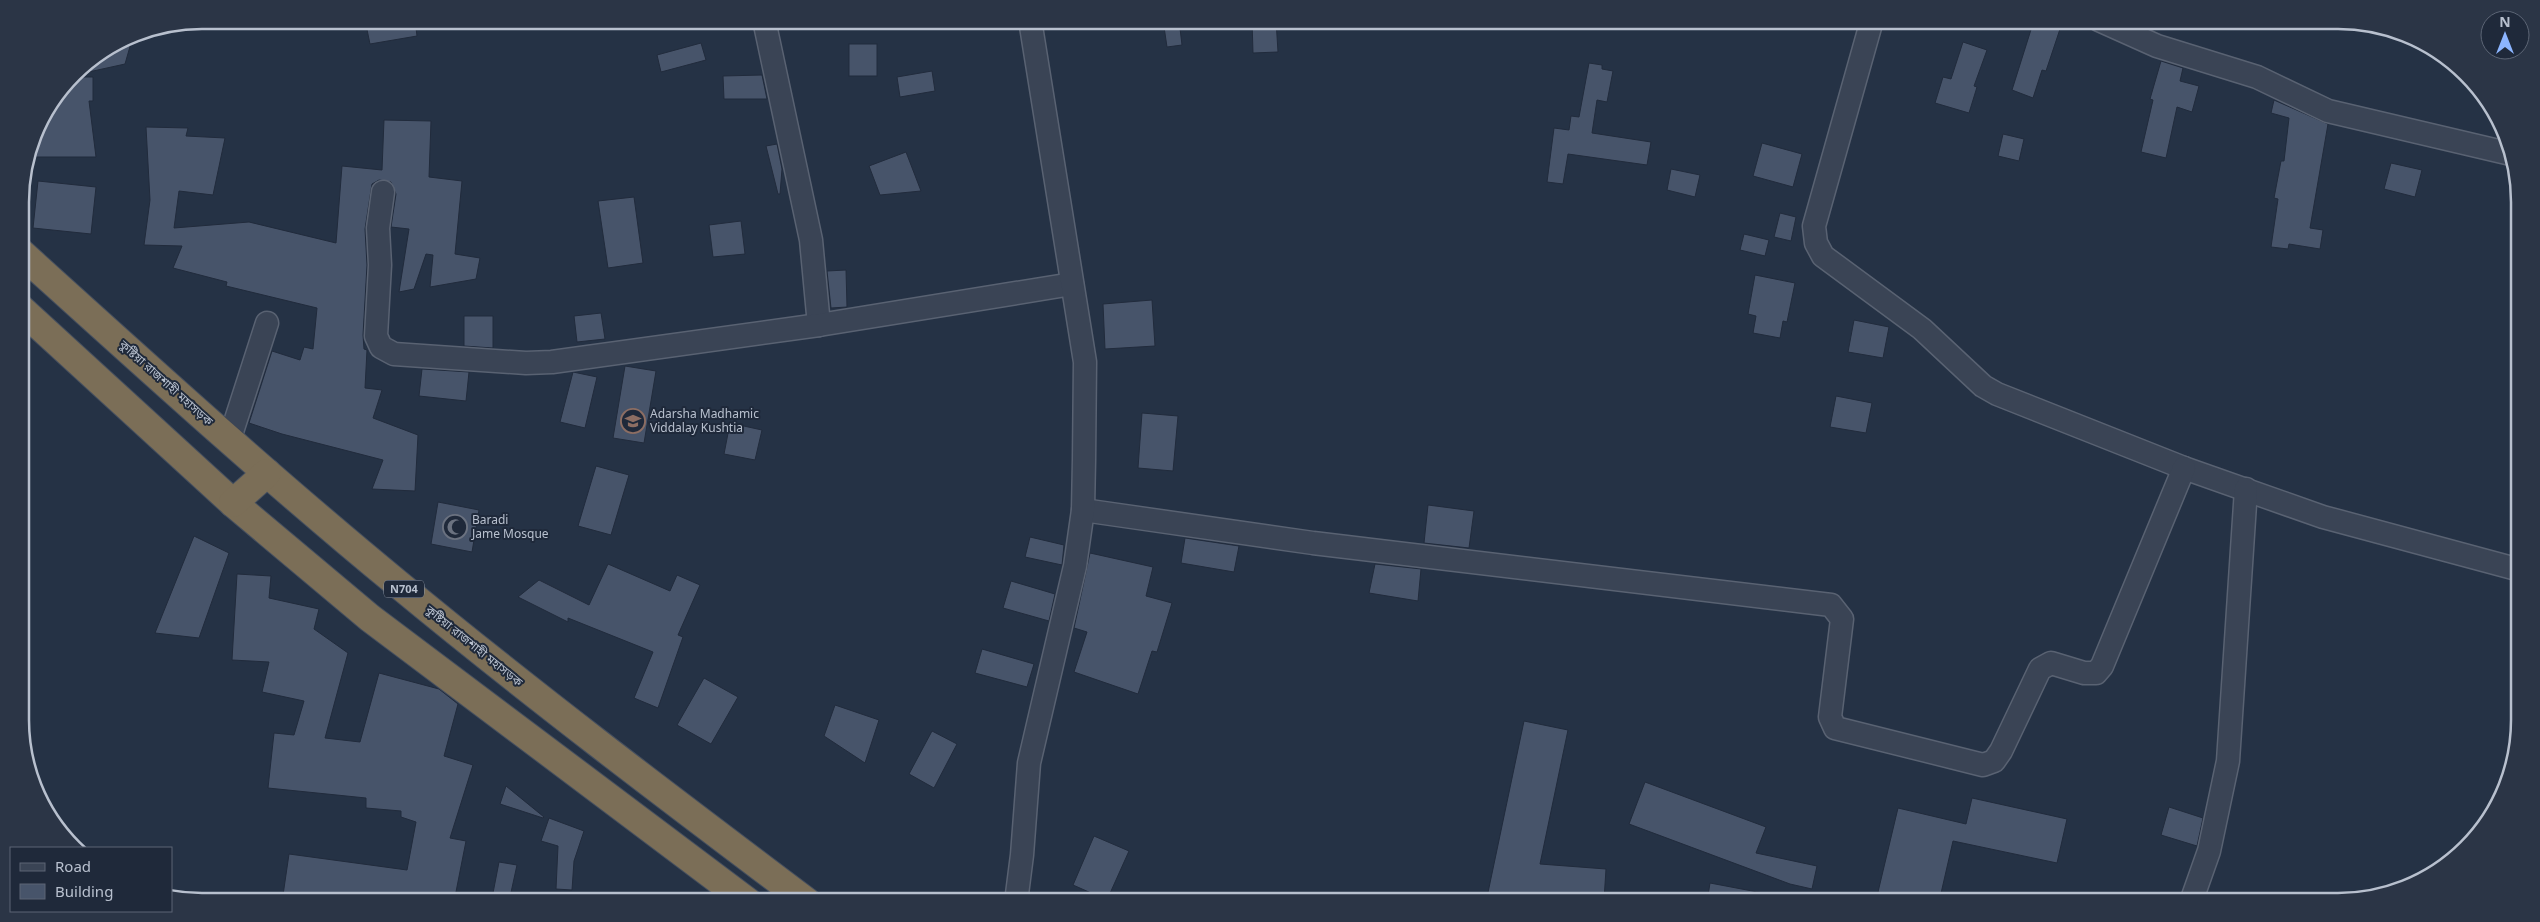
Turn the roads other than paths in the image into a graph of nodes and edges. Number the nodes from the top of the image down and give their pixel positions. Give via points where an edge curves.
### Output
1 (766, 29) edge
2 (1032, 29) edge
3 (1869, 29) edge
4 (2119, 29) edge
5 (2503, 152) edge
6 (383, 192) dead end
7 (29, 260) edge
8 (1072, 284) junction
9 (29, 316) edge
10 (267, 323) dead end
11 (819, 324) junction
12 (229, 440) junction
13 (2184, 468) junction
14 (268, 473) junction
15 (2246, 489) junction
16 (233, 503) junction
17 (1083, 510) junction
18 (2511, 568) edge
19 (736, 893) edge
20 (795, 893) edge
21 (1017, 893) edge
22 (2194, 893) edge

1 - 11 street via 811,240
2 - 8 street
3 - 13 street via 1814,226 1816,243 1823,256 1922,330 1983,386
4 - 5 street via 2158,46 2257,77 2328,110
6 - 11 street via 378,228 380,265 376,336 381,347 394,354 552,362
7 - 12 highway, কুষ্টিয়া রাজশাহী মহাসড়ক / N704
8 - 11 street
8 - 17 street via 1085,362
9 - 16 highway
10 - 12 street
12 - 14 highway, কুষ্টিয়া রাজশাহী মহাসড়ক / N704
13 - 15 street
13 - 17 street via 2102,666 2096,673 2084,673 2052,663 2040,668 2002,751 1994,761 1983,765 1835,728 1830,717 1842,619 1831,605 1323,544
14 - 16 highway
14 - 20 highway, কুষ্টিয়া রাজশাহী মহাসড়ক / N704 via 397,584 556,712
15 - 18 street via 2323,517
15 - 22 street via 2228,761 2209,851
16 - 19 highway via 370,618
17 - 21 street via 1075,566 1029,763

